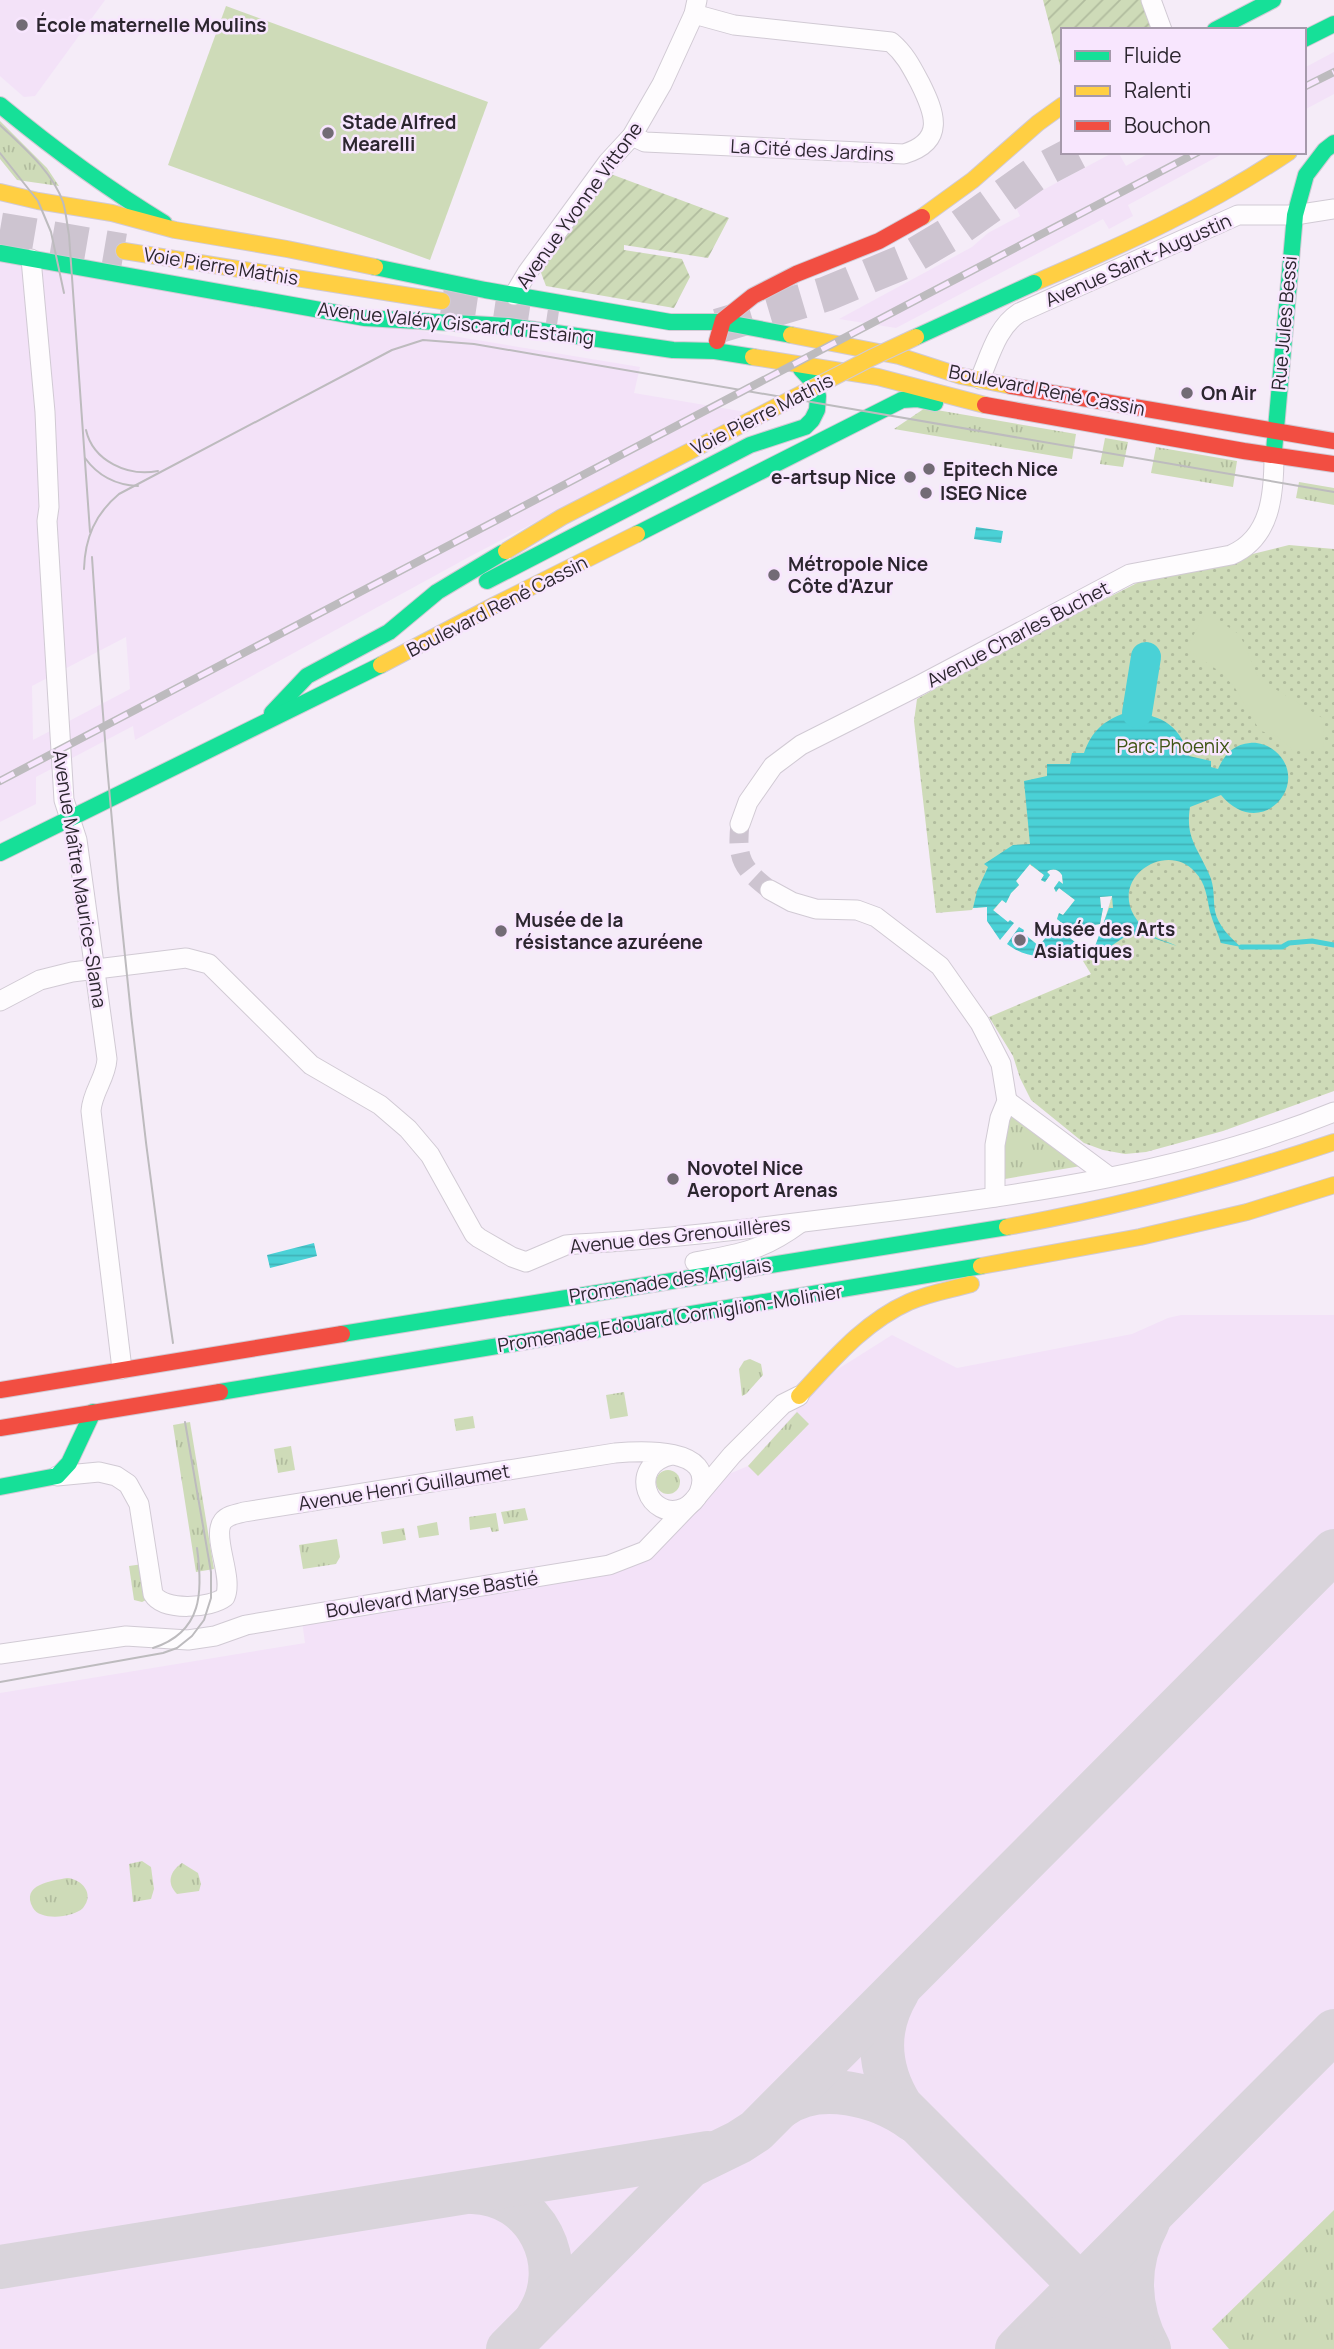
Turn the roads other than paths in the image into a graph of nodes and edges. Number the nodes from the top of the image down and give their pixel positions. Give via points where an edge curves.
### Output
1 (1151, 0) edge
2 (1273, 0) edge
3 (695, 7) edge
4 (1334, 24) edge
5 (1161, 28) edge
6 (1219, 28) edge
7 (1306, 37) edge
8 (0, 104) edge
9 (1061, 106) edge
10 (632, 136) junction
11 (1334, 143) edge
12 (1286, 154) edge
13 (0, 192) edge
14 (1334, 209) edge
15 (1295, 215) junction
16 (175, 230) junction
17 (124, 251) tunnel mouth
18 (0, 253) edge
19 (31, 259) junction
20 (514, 295) junction
21 (442, 301) tunnel mouth
22 (722, 322) junction
23 (508, 326) junction
24 (715, 351) junction
25 (789, 362) junction
26 (980, 379) junction
27 (1002, 410) junction
28 (1275, 431) junction
29 (1334, 441) edge
30 (1274, 455) junction
31 (1334, 464) edge
32 (487, 582) dead end
33 (265, 721) junction
34 (69, 817) junction
35 (740, 824) tunnel mouth
36 (0, 853) edge
37 (770, 890) tunnel mouth
38 (95, 970) junction
39 (0, 1001) edge
40 (1007, 1101) junction
41 (1334, 1112) edge
42 (1334, 1142) edge
43 (1108, 1176) junction
44 (1334, 1185) edge
45 (995, 1198) junction
46 (800, 1223) junction
47 (1140, 1237) junction
48 (615, 1289) junction
49 (117, 1367) junction
50 (0, 1390) edge
51 (799, 1396) joint
52 (93, 1412) junction
53 (0, 1428) edge
54 (677, 1455) junction
55 (732, 1455) junction
56 (57, 1476) junction
57 (0, 1487) edge
58 (694, 1500) junction
59 (0, 1654) edge

1 - 5 street
2 - 6 main road
3 - 10 street, Avenue Yvonne Vittone via 662,84
3 - 10 street, La Cité des Jardins via 734,26 891,42 905,54 931,105 935,123 929,140 904,154 645,142
4 - 7 main road
8 - 16 main road via 122,198
9 - 22 main road via 934,213 881,241 787,279 744,303
10 - 20 street, Avenue Yvonne Vittone via 608,162
11 - 15 main road via 1306,175
12 - 33 main road, Voie Pierre Mathis, bridge via 1247,182 1175,221 871,358 562,517 437,592 389,632 307,676
13 - 16 main road, Avenue Valéry Giscard d'Estaing
14 - 15 street, Avenue Saint-Augustin
15 - 26 street, Avenue Saint-Augustin via 1238,215 1019,313 1000,332
15 - 28 main road, Rue Jules Bessi
16 - 20 main road, Avenue Valéry Giscard d'Estaing
17 - 21 main road, Voie Pierre Mathis
18 - 19 main road, Avenue Valéry Giscard d'Estaing
19 - 23 main road, Avenue Valéry Giscard d'Estaing via 365,317
19 - 34 street, Avenue Maître Maurice-Slama via 45,412 60,754
20 - 22 main road, Avenue Valéry Giscard d'Estaing via 670,322
20 - 23 main road
22 - 24 main road
22 - 26 main road, Boulevard René Cassin via 900,356
23 - 24 main road, Avenue Valéry Giscard d'Estaing via 673,350
24 - 25 main road, Avenue Valéry Giscard d'Estaing
25 - 27 main road, Boulevard René Cassin via 878,377
25 - 32 main road, Boulevard René Cassin via 806,372 818,398 813,419 804,429 750,445
26 - 28 main road, Boulevard René Cassin
27 - 30 main road, Boulevard René Cassin
27 - 33 main road, Boulevard René Cassin via 902,400 309,703
28 - 29 main road, Boulevard René Cassin
28 - 30 main road, Rue Jules Bessi
30 - 31 main road, Boulevard René Cassin
30 - 35 street, Avenue Charles Buchet via 1266,520 1244,549 1130,574 800,745 766,774
33 - 34 main road, Boulevard René Cassin
34 - 36 main road, Boulevard René Cassin
34 - 38 street, Avenue Maître Maurice-Slama via 77,840
37 - 40 street via 816,909 857,910 876,917 940,966 1001,1064
38 - 39 street via 48,977
38 - 46 street, Avenue des Grenouillères via 187,958 209,964 311,1065 380,1105 408,1129 437,1166 474,1234 512,1257 530,1262 577,1244
38 - 49 street, Avenue Maître Maurice-Slama via 107,1066 92,1111
40 - 43 street
40 - 45 street via 995,1145
41 - 43 street, Avenue des Grenouillères via 1237,1146
42 - 48 main road, Promenade des Anglais via 1181,1190 1063,1216
43 - 45 street, Avenue des Grenouillères
44 - 47 main road, Promenade Edouard Corniglion-Molinier via 1247,1212
45 - 46 street, Avenue des Grenouillères
46 - 48 street, Avenue des Grenouillères via 776,1241 750,1251 645,1271
47 - 51 main road via 908,1302 863,1332
47 - 52 main road, Promenade Edouard Corniglion-Molinier
48 - 49 main road, Promenade des Anglais via 233,1352 188,1369 141,1378
49 - 50 main road
49 - 52 main road
51 - 55 street, Boulevard Maryse Bastié via 783,1404
52 - 53 main road, Promenade Edouard Corniglion-Molinier
52 - 56 main road via 69,1464
54 - 55 street via 705,1460
54 - 56 street, Avenue Henri Guillaumet via 615,1453 243,1512 224,1519 220,1528 228,1584 223,1600 173,1607 153,1594 139,1504 128,1484 99,1472
54 - 58 street via 690,1460 700,1475
54 - 58 street via 655,1461 649,1468 648,1494 669,1510
55 - 58 street, Boulevard Maryse Bastié
56 - 57 main road
58 - 59 street, Boulevard Maryse Bastié via 645,1550 609,1565 267,1621 188,1640 126,1636

